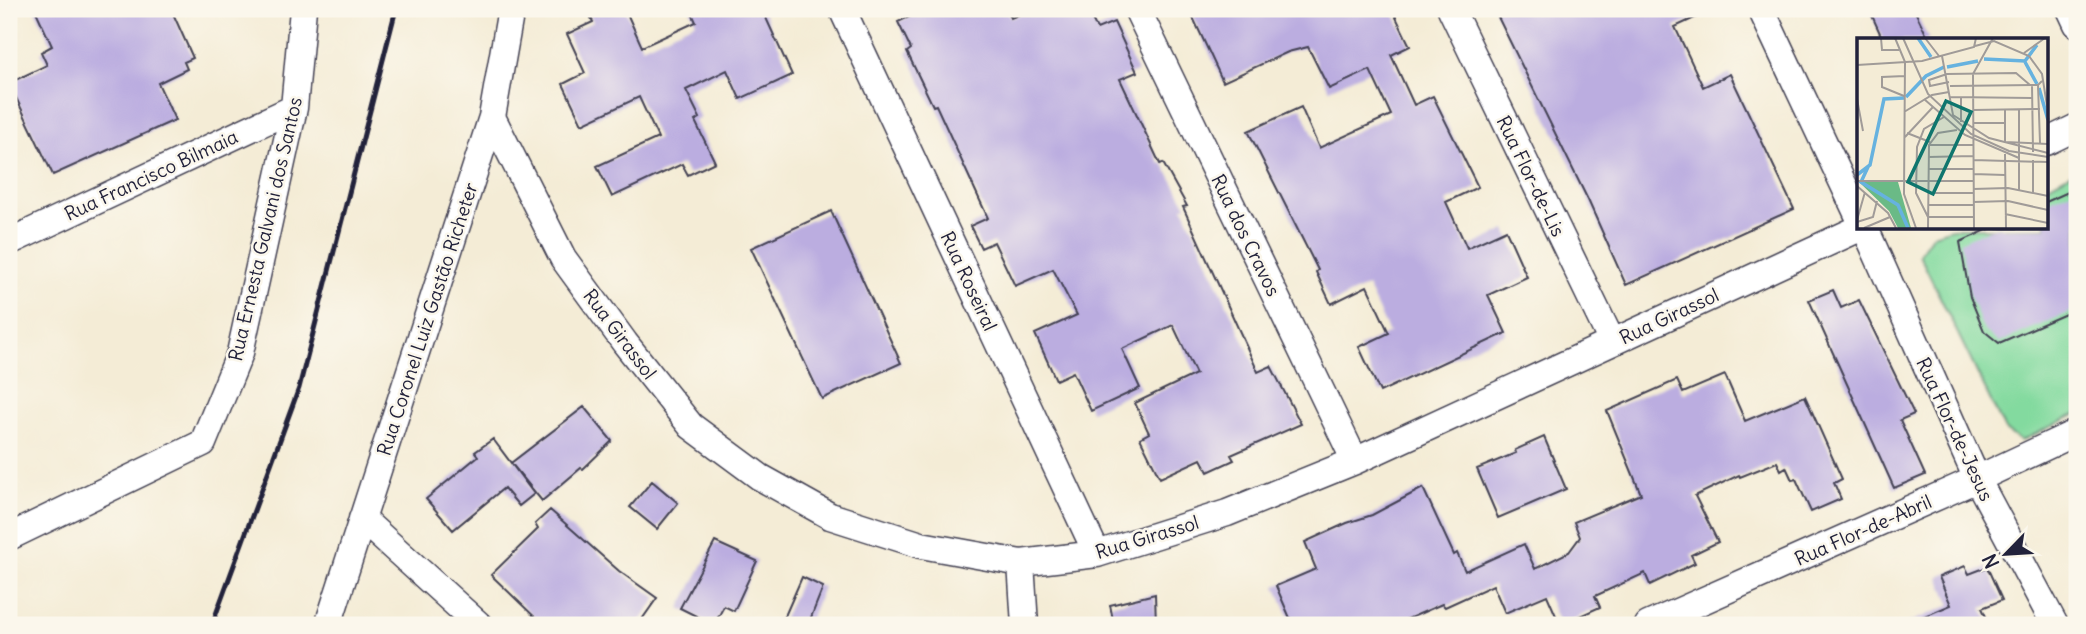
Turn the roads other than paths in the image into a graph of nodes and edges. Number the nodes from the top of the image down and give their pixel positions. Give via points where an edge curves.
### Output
1 (303, 9) edge
2 (511, 9) edge
3 (842, 9) edge
4 (1137, 9) edge
5 (1451, 9) edge
6 (1760, 9) edge
7 (2070, 9) edge
8 (2077, 24) edge
9 (294, 108) junction
10 (492, 117) junction
11 (2077, 127) edge
12 (2048, 141) edge
13 (1857, 213) edge
14 (1860, 229) edge
15 (1862, 229) edge
16 (9, 242) edge
17 (1612, 342) junction
18 (2077, 432) edge
19 (1355, 461) junction
20 (1977, 479) junction
21 (362, 519) junction
22 (9, 537) edge
23 (1097, 554) junction
24 (1021, 563) junction
25 (328, 625) edge
26 (479, 625) edge
27 (1025, 625) edge
28 (1648, 625) edge
29 (2055, 625) edge

1 - 9 street, Rua Ernesta Galvani dos Santos
2 - 10 street, Rua Coronel Luiz Gastão Richeter
3 - 23 street, Rua Roseiral
4 - 19 street, Rua dos Cravos
5 - 17 street, Rua Flor-de-Lis
6 - 13 street
7 - 8 street
9 - 16 street, Rua Francisco Bilmaia
9 - 22 street, Rua Ernesta Galvani dos Santos via 240,353 203,443
10 - 21 street, Rua Coronel Luiz Gastão Richeter
10 - 24 street, Rua Girassol via 563,258 691,426 760,477 830,516 921,545
11 - 12 street
14 - 17 street, Rua Girassol
15 - 20 street, Rua Flor-de-Jesus
17 - 19 street, Rua Girassol
18 - 20 street, Rua Flor-de-Abril
19 - 23 street, Rua Girassol via 1227,513
20 - 28 street, Rua Flor-de-Abril
20 - 29 street, Rua Flor-de-Jesus
21 - 25 street, Rua Coronel Luiz Gastão Richeter
21 - 26 street
23 - 24 street, Rua Girassol
24 - 27 street

